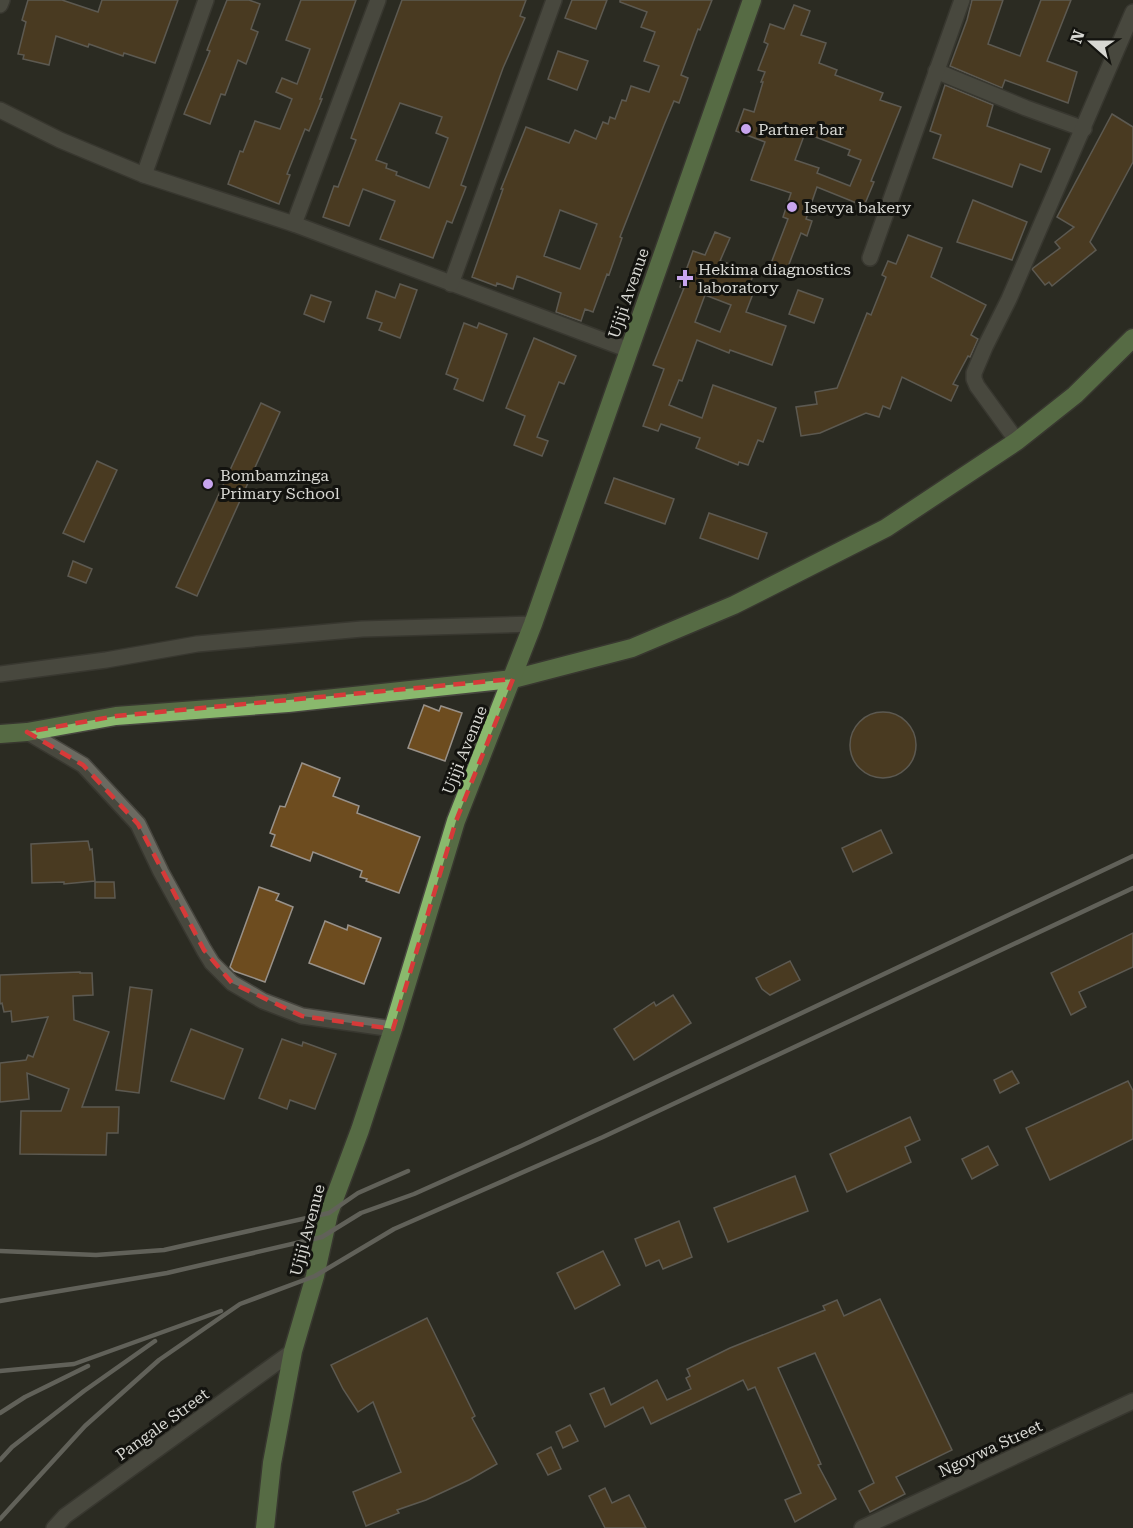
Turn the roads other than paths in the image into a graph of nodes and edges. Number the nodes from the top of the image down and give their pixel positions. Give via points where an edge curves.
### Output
1 (2, 0) edge
2 (206, 0) edge
3 (378, 0) edge
4 (554, 0) edge
5 (752, 0) edge
6 (962, 0) edge
7 (0, 6) edge
8 (1133, 12) edge
9 (936, 71) junction
10 (0, 110) edge
11 (1084, 129) junction
12 (144, 175) junction
13 (294, 224) junction
14 (870, 258) dead end
15 (451, 284) junction
16 (1133, 338) edge
17 (629, 350) junction
18 (1017, 441) junction
19 (533, 624) junction
20 (0, 674) edge
21 (513, 679) junction
22 (27, 732) junction
23 (0, 734) edge
24 (393, 1029) junction
25 (293, 1351) junction
26 (1133, 1401) edge
27 (54, 1528) edge
28 (265, 1528) edge
29 (862, 1528) edge

1 - 7 street
2 - 12 street
3 - 13 street
4 - 15 street
5 - 17 highway, Ujiji Avenue
6 - 9 street
8 - 11 street
9 - 11 street
9 - 14 street
10 - 12 street
11 - 18 street via 974,373 977,386
12 - 13 street
13 - 15 street
15 - 17 street
16 - 18 highway via 1075,395
17 - 19 highway, Ujiji Avenue
18 - 21 highway via 886,528 734,605 632,648
19 - 20 street via 350,630 196,644
19 - 21 highway, Ujiji Avenue
21 - 22 highway via 288,703 116,716
21 - 24 highway, Ujiji Avenue via 456,822
22 - 23 highway
22 - 24 street via 83,765 138,824 204,950 232,983 263,1001 302,1016
24 - 25 highway, Ujiji Avenue via 329,1213
25 - 27 street, Pangale Street via 65,1516
25 - 28 highway, Ujiji Avenue via 272,1463
26 - 29 street, Ngoywa Street

